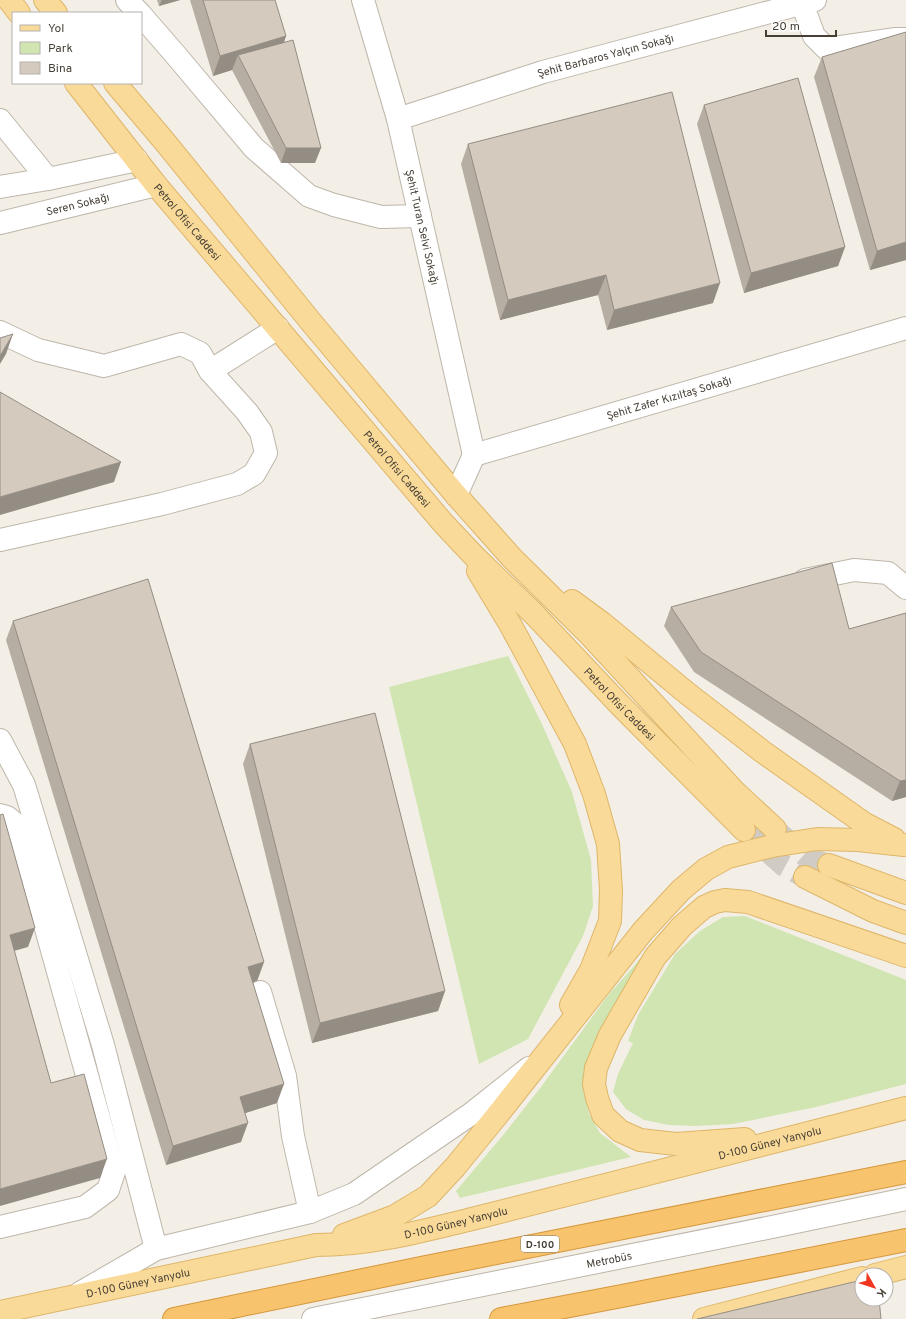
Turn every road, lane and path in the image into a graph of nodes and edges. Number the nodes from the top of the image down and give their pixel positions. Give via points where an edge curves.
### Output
1 (9, 0) edge
2 (45, 0) edge
3 (127, 0) edge
4 (363, 0) edge
5 (808, 2) edge
6 (18, 12) edge
7 (55, 12) edge
8 (138, 12) edge
9 (142, 16) edge
10 (906, 39) edge
11 (77, 84) edge
12 (116, 84) edge
13 (398, 119) junction
14 (0, 120) edge
15 (137, 160) junction
16 (48, 179) junction
17 (156, 185) junction
18 (0, 187) edge
19 (420, 216) junction
20 (0, 223) edge
21 (278, 328) junction
22 (906, 328) edge
23 (0, 332) edge
24 (210, 371) junction
25 (474, 455) junction
26 (456, 495) junction
27 (443, 523) junction
28 (0, 540) edge
29 (512, 558) junction
30 (784, 584) edge
31 (906, 588) edge
32 (0, 740) edge
33 (0, 815) edge
34 (775, 829) tunnel mouth
35 (744, 830) tunnel mouth
36 (905, 845) edge
37 (829, 865) tunnel mouth
38 (805, 877) tunnel mouth
39 (906, 893) edge
40 (906, 923) edge
41 (906, 956) edge
42 (260, 992) dead end
43 (543, 1057) junction
44 (904, 1109) edge
45 (906, 1172) edge
46 (906, 1199) edge
47 (310, 1212) junction
48 (0, 1227) edge
49 (906, 1240) edge
50 (316, 1246) junction
51 (156, 1249) junction
52 (906, 1267) edge
53 (894, 1270) edge
54 (854, 1280) edge
55 (622, 1296) junction
56 (74, 1297) junction
57 (0, 1312) edge
58 (174, 1319) edge
59 (313, 1319) edge
60 (501, 1319) edge
61 (578, 1319) edge
62 (704, 1319) edge

1 - 6 main road
2 - 7 main road
3 - 8 street
4 - 13 street, Şehit Turan Selvi Sokağı
5 - 10 street via 814,36 828,49
5 - 13 street, Şehit Barbaros Yalçın Sokağı via 543,72
9 - 19 street via 254,148 309,196 381,217
11 - 15 main road, Petrol Ofisi Caddesi
12 - 26 main road
13 - 19 street, Şehit Turan Selvi Sokağı
14 - 16 street
15 - 16 street
15 - 17 main road, Petrol Ofisi Caddesi
16 - 18 street
17 - 20 street, Seren Sokağı
17 - 21 main road, Petrol Ofisi Caddesi
19 - 25 street, Şehit Turan Selvi Sokağı
21 - 24 street
21 - 27 main road, Petrol Ofisi Caddesi
22 - 25 street, Şehit Zafer Kızıltaş Sokağı
23 - 24 street via 38,350 104,366 181,344 200,353
24 - 28 street via 247,412 261,432 266,453 254,474 237,484 162,504
25 - 26 street
26 - 29 main road
27 - 35 main road, Petrol Ofisi Caddesi
27 - 43 main road via 484,580 575,744 594,794 608,844 610,921 591,970
29 - 34 main road via 590,635 734,791
29 - 36 main road via 602,623 769,756 865,824
30 - 31 street via 854,570 888,573
32 - 51 street via 24,785 103,1045
33 - 48 street via 7,817 16,825 114,1172 108,1190 85,1207
36 - 43 main road via 817,839 772,846 728,857 706,869 681,890 643,931
37 - 39 main road
38 - 40 main road via 873,911
41 - 44 main road via 748,902 715,902 704,907 682,926 655,957 610,1035 596,1068 594,1084 603,1115 620,1131 640,1140 676,1144 740,1140
42 - 47 street via 285,1076
43 - 47 street via 471,1114 354,1194
43 - 50 main road via 455,1167 428,1196 395,1216
44 - 50 main road, D-100 Güney Yanyolu via 412,1233 342,1245
45 - 58 highway, D-100
46 - 59 street, Metrobüs
47 - 51 street
49 - 55 highway
50 - 56 main road, D-100 Güney Yanyolu
51 - 56 street
52 - 53 main road
54 - 62 main road
55 - 60 highway
55 - 61 highway
56 - 57 main road, D-100 Güney Yanyolu

